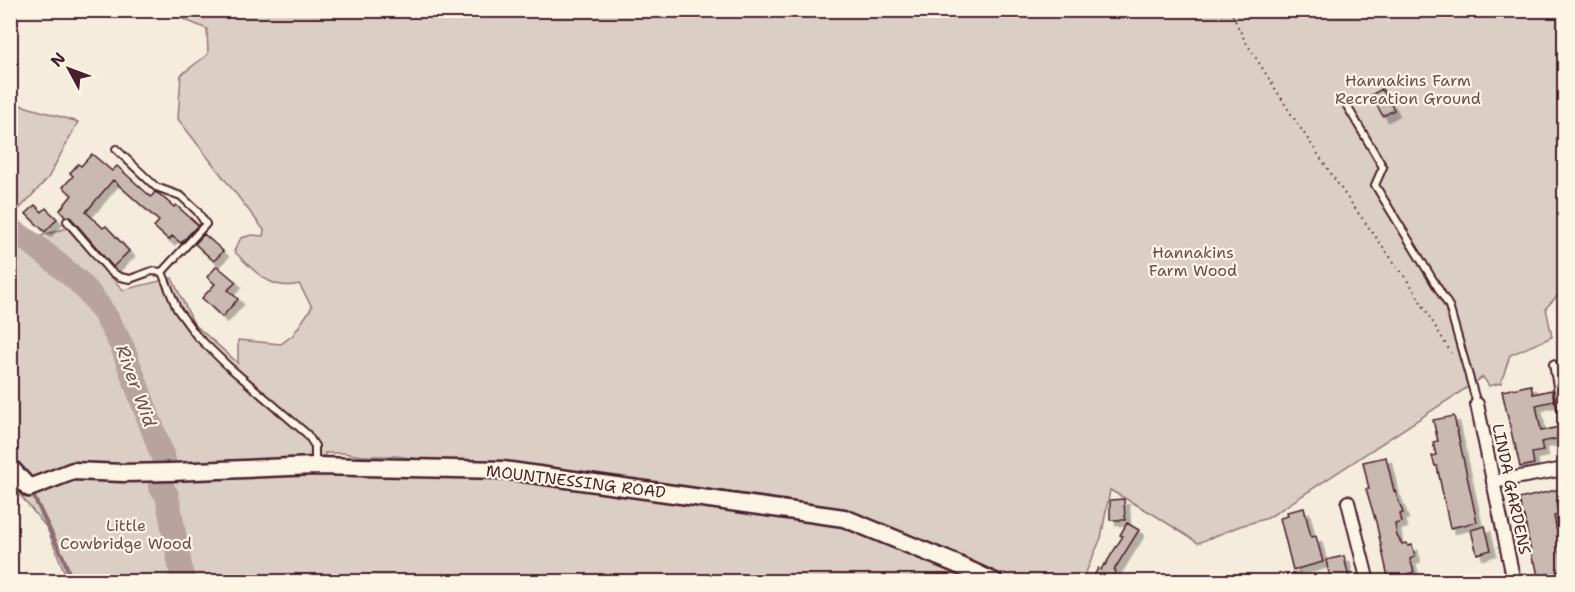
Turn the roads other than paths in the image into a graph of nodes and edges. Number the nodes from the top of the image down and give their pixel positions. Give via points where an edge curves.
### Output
1 (1347, 106) dead end
2 (116, 149) dead end
3 (67, 221) dead end
4 (162, 272) junction
5 (1553, 364) dead end
6 (1477, 404) joint
7 (1564, 425) edge
8 (315, 466) junction
9 (10, 467) edge
10 (1564, 469) edge
11 (1493, 482) junction
12 (1348, 502) dead end
13 (995, 582) edge
14 (1368, 582) edge
15 (1514, 582) edge

1 - 6 lane via 1383,166 1375,185 1449,306
2 - 4 lane via 156,186 181,196 206,224
3 - 4 lane via 110,271 120,277 130,279 152,271
4 - 8 lane via 177,309 196,335 307,434 315,446
5 - 7 lane
6 - 11 street, LINDA GARDENS
8 - 9 street, MOUNTNESSING ROAD via 123,474 73,471 29,488
8 - 13 street, MOUNTNESSING ROAD via 503,470 844,518
10 - 11 street
11 - 15 street, LINDA GARDENS
12 - 14 street

